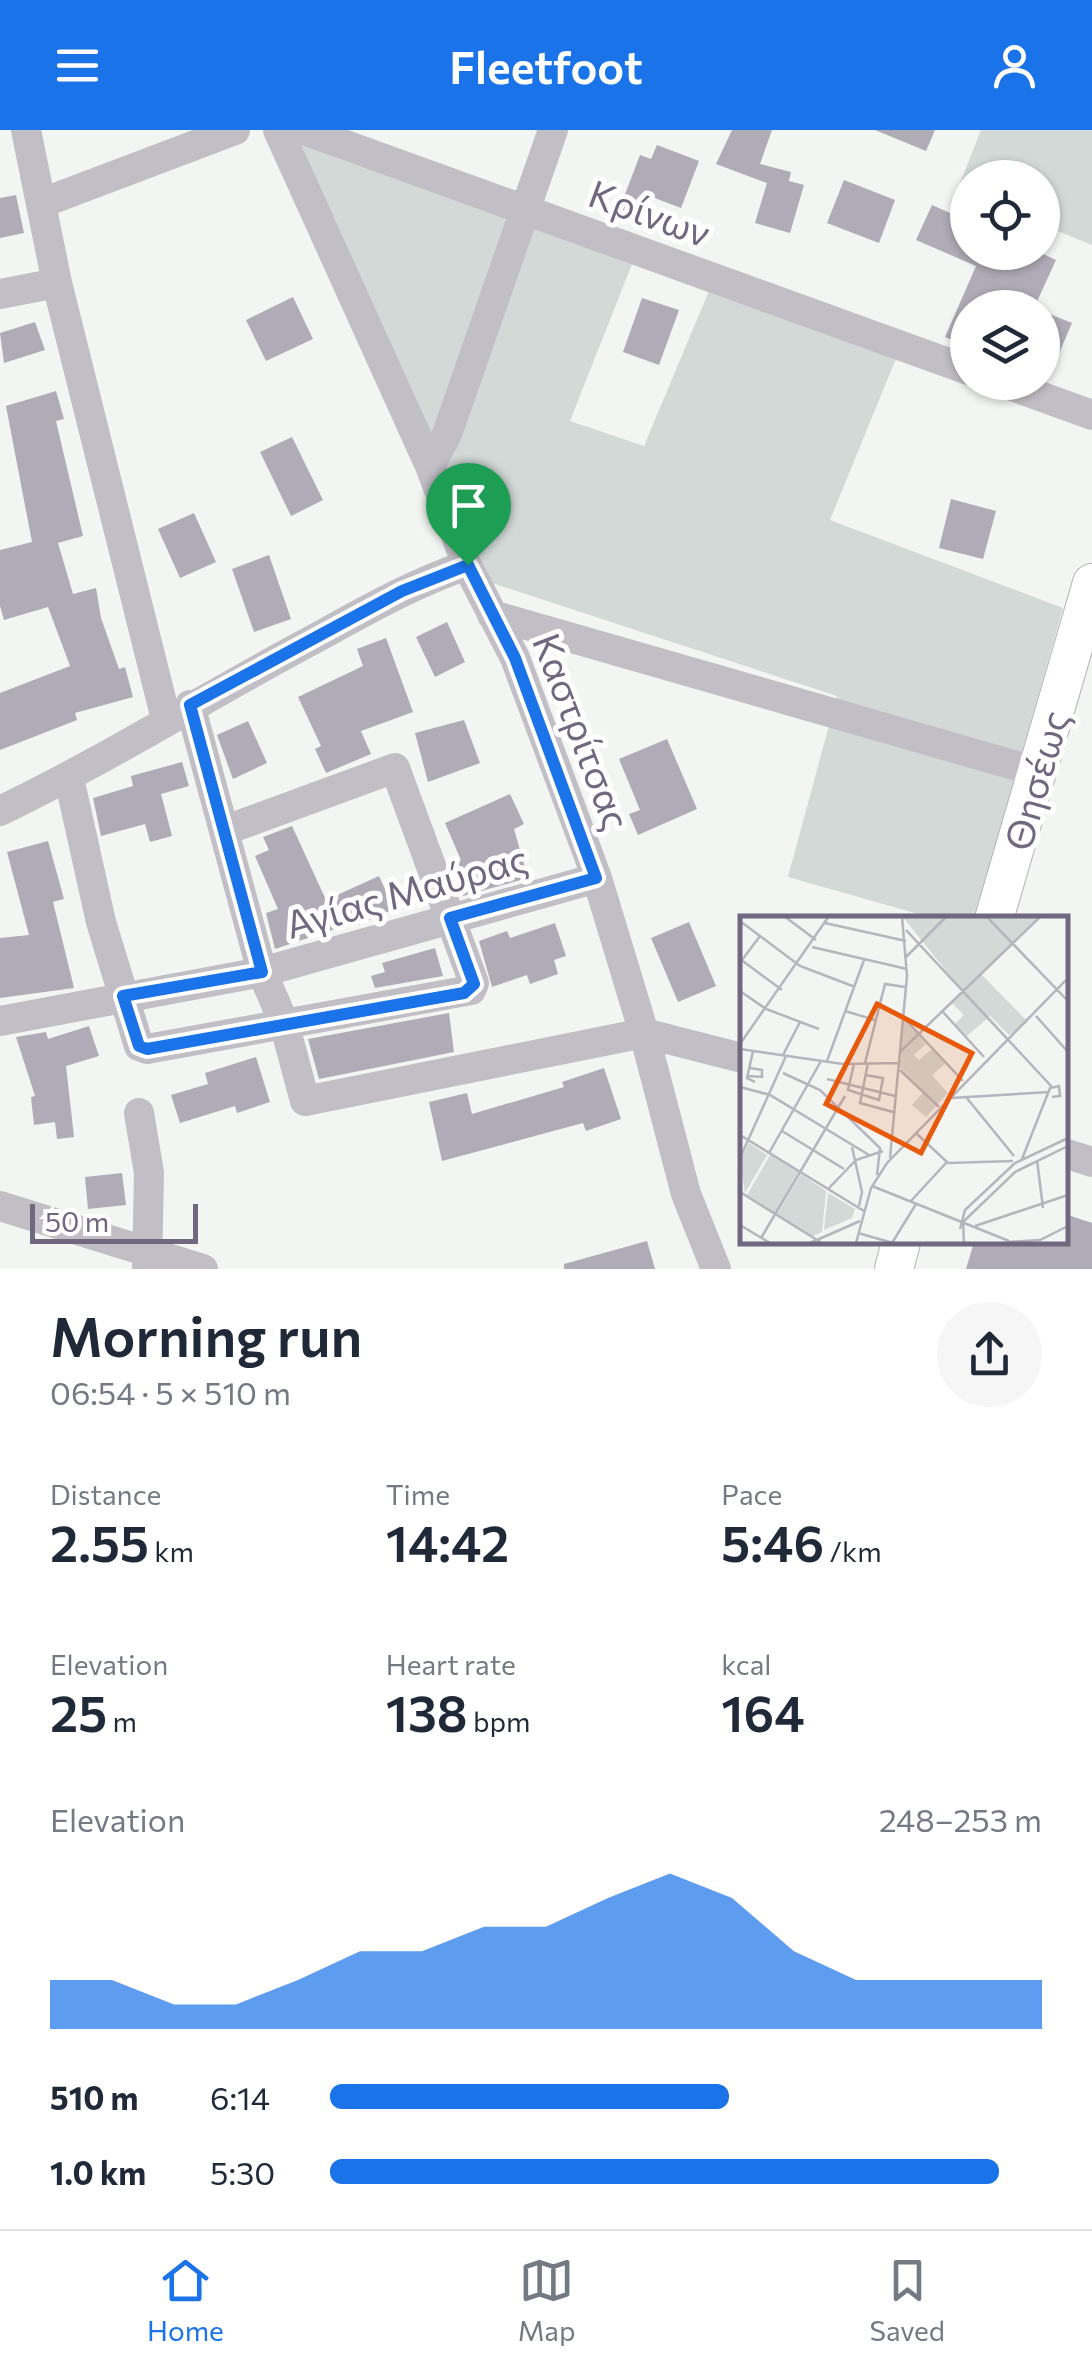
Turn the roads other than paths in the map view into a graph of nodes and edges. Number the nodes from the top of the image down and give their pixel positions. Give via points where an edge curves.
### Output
1 (26, 130) edge
2 (235, 130) edge
3 (278, 130) edge
4 (304, 130) edge
5 (553, 130) edge
6 (42, 203) junction
7 (524, 209) junction
8 (57, 283) junction
9 (0, 294) edge
10 (950, 363) edge
11 (1050, 400) edge
12 (1092, 416) edge
13 (430, 466) junction
14 (468, 565) junction
15 (1092, 583) edge
16 (492, 614) junction
17 (1081, 651) edge
18 (178, 712) junction
19 (1038, 772) junction
20 (69, 778) junction
21 (0, 810) edge
22 (226, 830) junction
23 (596, 878) junction
24 (995, 916) edge
25 (450, 918) junction
26 (262, 972) junction
27 (123, 996) junction
28 (0, 1020) edge
29 (284, 1024) junction
30 (644, 1033) junction
31 (740, 1057) edge
32 (139, 1113) dead end
33 (1067, 1154) edge
34 (1092, 1162) edge
35 (0, 1206) edge
36 (900, 1244) edge
37 (148, 1261) edge
38 (203, 1269) edge
39 (716, 1269) edge
40 (894, 1269) edge

1 - 6 street
2 - 6 street
3 - 13 street, Καστρίτσας
4 - 7 street, Κρίνων
5 - 7 street
6 - 8 street
7 - 10 street, Κρίνων
7 - 13 street via 448,434
8 - 9 street
8 - 18 street
11 - 12 street
13 - 14 street, Καστρίτσας
14 - 16 street, Καστρίτσας
14 - 18 street via 402,591
15 - 17 main road, Θησέως
16 - 19 street
16 - 23 street, Καστρίτσας via 515,658
17 - 19 main road, Θησέως
18 - 20 street
18 - 22 street
19 - 24 main road, Θησέως
20 - 21 street
20 - 27 street
22 - 25 street via 396,768
22 - 26 street
23 - 25 street, Αγίας Μαύρας
23 - 30 street, Καστρίτσας
25 - 26 street, Αγίας Μαύρας
25 - 29 street via 474,984 464,993
26 - 27 street, Αγίας Μαύρας
26 - 29 street
27 - 28 street, Αγίας Μαύρας
27 - 29 street via 134,1038 147,1049
29 - 30 street via 300,1092 314,1102
30 - 31 street
30 - 39 street, Καστρίτσας via 686,1194
32 - 37 street via 149,1172
33 - 34 street
35 - 37 street
36 - 40 main road
37 - 38 street

